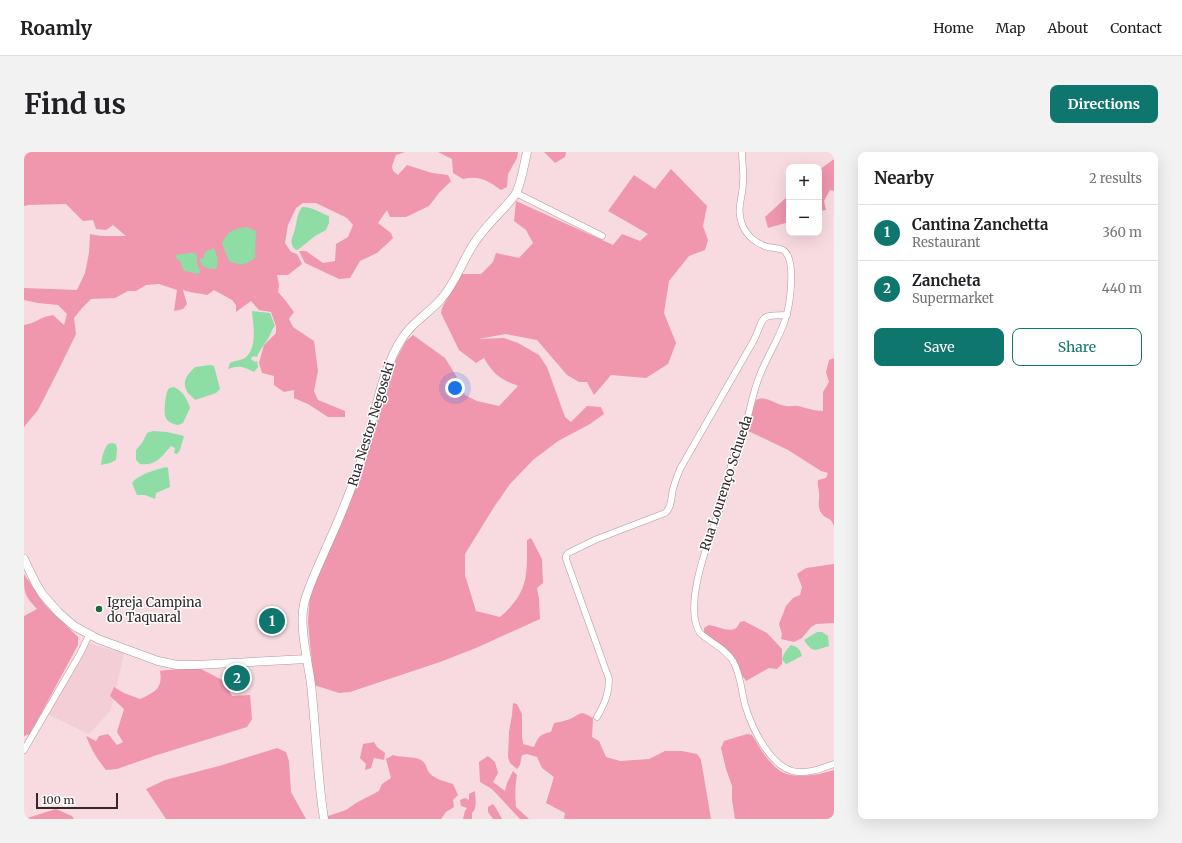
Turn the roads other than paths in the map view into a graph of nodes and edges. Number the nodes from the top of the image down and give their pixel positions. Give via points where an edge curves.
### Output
1 (527, 152) edge
2 (742, 152) edge
3 (516, 193) junction
4 (602, 236) dead end
5 (787, 315) junction
6 (24, 559) edge
7 (89, 635) junction
8 (307, 659) junction
9 (597, 717) dead end
10 (24, 750) edge
11 (834, 764) edge
12 (324, 819) edge

1 - 3 street, Rua Nestor Negoseki
2 - 5 street, Rua Lourenço Schueda via 743,182 739,216 744,228 759,244 784,251 788,255 791,272
3 - 4 street
3 - 8 street, Rua Nestor Negoseki via 478,237 442,298 409,328 390,361 352,488 304,606
5 - 9 street via 769,315 762,320 754,340 680,470 668,511 598,539 566,556 609,679 606,698
5 - 11 street, Rua Lourenço Schueda via 757,383 732,461 726,489 701,562 695,601 695,622 700,633 727,653 733,661 750,719 771,756 788,770 796,772 812,771
6 - 7 street via 36,584 50,604 74,626
7 - 8 street via 158,661 177,665
7 - 10 street
8 - 12 street, Rua Nestor Negoseki

